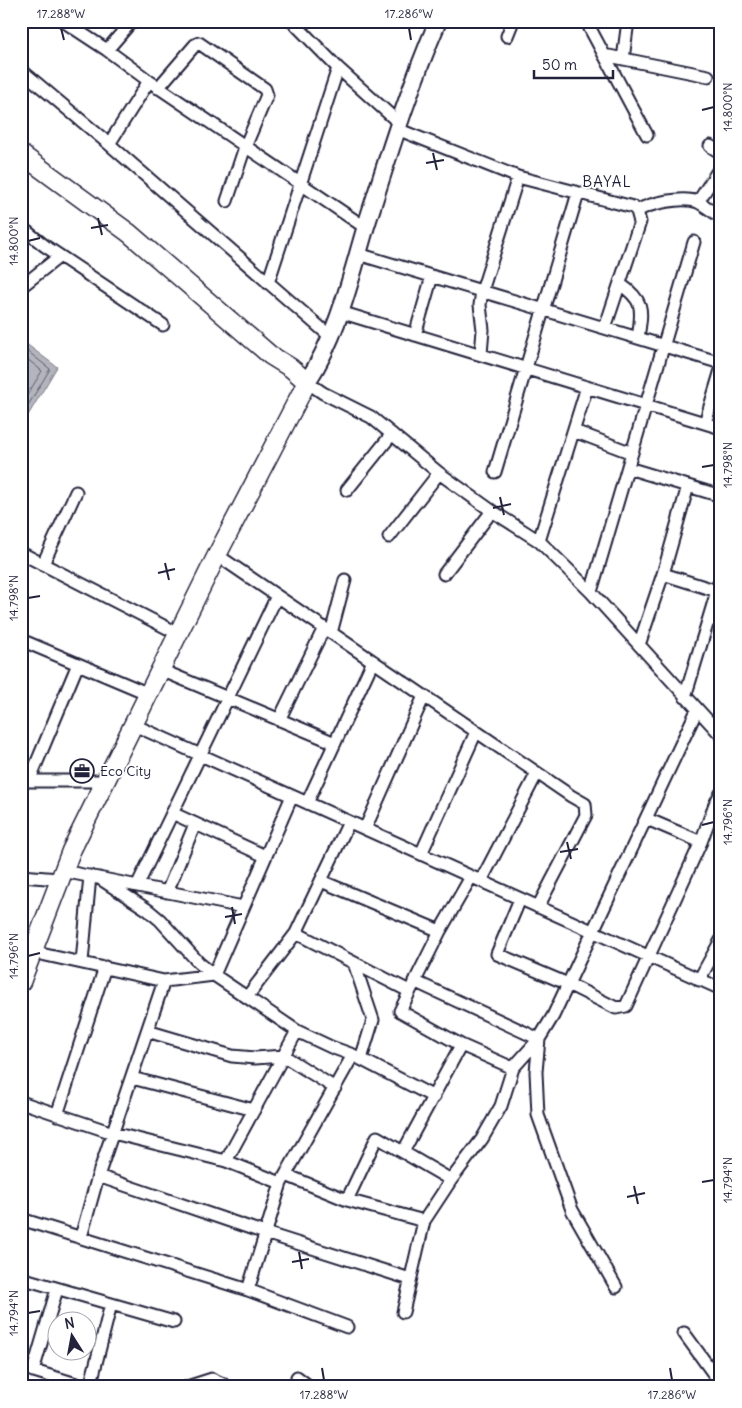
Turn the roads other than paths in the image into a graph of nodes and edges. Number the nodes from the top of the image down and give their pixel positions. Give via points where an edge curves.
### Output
1 (63, 21) edge
2 (132, 21) edge
3 (292, 21) edge
4 (438, 21) edge
5 (513, 21) edge
6 (586, 21) edge
7 (628, 21) edge
8 (506, 36) dead end
9 (108, 50) junction
10 (604, 55) junction
11 (623, 59) junction
12 (338, 68) junction
13 (21, 70) edge
14 (708, 76) dead end
15 (154, 84) junction
16 (398, 126) junction
17 (647, 135) dead end
18 (109, 144) junction
19 (710, 146) dead end
20 (245, 147) junction
21 (721, 153) edge
22 (21, 154) edge
23 (721, 166) edge
24 (518, 177) junction
25 (299, 183) junction
26 (578, 193) junction
27 (227, 201) dead end
28 (698, 202) junction
29 (637, 211) junction
30 (721, 217) edge
31 (21, 227) edge
32 (366, 228) junction
33 (694, 242) dead end
34 (358, 254) junction
35 (60, 256) junction
36 (432, 276) junction
37 (268, 283) junction
38 (620, 284) junction
39 (21, 287) edge
40 (482, 291) junction
41 (543, 310) junction
42 (340, 312) junction
43 (163, 325) dead end
44 (605, 328) junction
45 (415, 335) junction
46 (331, 337) junction
47 (638, 338) junction
48 (664, 346) junction
49 (480, 354) junction
50 (270, 355) junction
51 (721, 363) edge
52 (525, 368) junction
53 (721, 370) edge
54 (306, 382) junction
55 (587, 387) junction
56 (647, 406) junction
57 (294, 407) junction
58 (704, 423) junction
59 (721, 428) edge
60 (574, 431) junction
61 (392, 434) junction
62 (632, 453) junction
63 (628, 468) junction
64 (439, 472) junction
65 (495, 472) dead end
66 (688, 486) junction
67 (348, 490) dead end
68 (76, 492) dead end
69 (721, 496) edge
70 (492, 511) junction
71 (389, 537) dead end
72 (539, 541) junction
73 (21, 553) edge
74 (217, 556) junction
75 (42, 564) junction
76 (444, 574) dead end
77 (663, 574) junction
78 (721, 578) edge
79 (345, 580) dead end
80 (717, 591) junction
81 (591, 592) junction
82 (276, 596) junction
83 (709, 619) junction
84 (721, 622) edge
85 (327, 630) junction
86 (179, 634) junction
87 (21, 640) edge
88 (639, 645) junction
89 (372, 661) junction
90 (78, 664) junction
91 (161, 670) junction
92 (149, 694) junction
93 (424, 696) junction
94 (685, 697) junction
95 (227, 698) junction
96 (697, 710) junction
97 (279, 720) junction
98 (134, 725) junction
99 (476, 732) junction
100 (721, 735) edge
101 (335, 743) junction
102 (200, 755) junction
103 (536, 773) junction
104 (25, 781) edge
105 (107, 781) junction
106 (721, 793) edge
107 (292, 796) junction
108 (307, 803) junction
109 (718, 807) edge
110 (172, 813) junction
111 (647, 819) junction
112 (349, 822) junction
113 (195, 824) junction
114 (365, 829) junction
115 (701, 842) junction
116 (421, 854) junction
117 (265, 856) junction
118 (61, 875) junction
119 (21, 876) edge
120 (95, 877) junction
121 (476, 879) junction
122 (321, 880) junction
123 (136, 886) junction
124 (167, 892) junction
125 (520, 899) junction
126 (538, 907) junction
127 (243, 908) junction
128 (440, 931) junction
129 (593, 932) junction
130 (296, 933) junction
131 (721, 940) edge
132 (32, 952) junction
133 (648, 956) junction
134 (82, 962) junction
135 (354, 963) junction
136 (105, 967) junction
137 (214, 975) junction
138 (699, 980) junction
139 (164, 981) junction
140 (21, 982) edge
141 (568, 984) junction
142 (412, 986) junction
143 (721, 989) edge
144 (247, 996) junction
145 (147, 1031) junction
146 (297, 1032) junction
147 (539, 1039) junction
148 (461, 1045) junction
149 (284, 1056) junction
150 (357, 1057) junction
151 (513, 1068) junction
152 (132, 1078) junction
153 (335, 1088) junction
154 (434, 1097) junction
155 (21, 1102) edge
156 (254, 1110) junction
157 (57, 1115) junction
158 (113, 1133) junction
159 (403, 1152) junction
160 (226, 1161) junction
161 (98, 1176) junction
162 (283, 1179) junction
163 (451, 1180) junction
164 (347, 1200) junction
165 (21, 1219) edge
166 (424, 1221) junction
167 (265, 1233) junction
168 (80, 1237) junction
169 (21, 1278) edge
170 (410, 1278) junction
171 (616, 1287) dead end
172 (58, 1289) junction
173 (248, 1290) junction
174 (111, 1304) junction
175 (403, 1312) dead end
176 (174, 1322) dead end
177 (347, 1327) dead end
178 (684, 1333) dead end
179 (21, 1367) edge
180 (33, 1371) junction
181 (297, 1376) dead end
182 (721, 1384) edge
183 (88, 1387) edge
184 (187, 1387) edge
185 (224, 1387) edge
186 (310, 1387) edge

1 - 9 street
2 - 9 street
3 - 12 street
4 - 16 street
5 - 8 street
6 - 10 street
7 - 11 street
9 - 15 street
10 - 11 street
10 - 17 street
11 - 14 street
12 - 16 street
12 - 25 street
13 - 18 street
15 - 18 street
15 - 20 street
15 - 20 street via 195,45 203,45 267,92
16 - 24 street
16 - 32 street
18 - 37 street
19 - 21 street
20 - 25 street
20 - 27 street
22 - 50 main road via 129,233
23 - 28 street
24 - 26 street
24 - 40 street
25 - 32 street
25 - 37 street
26 - 29 street via 633,207
26 - 41 street
28 - 29 street via 664,202
28 - 30 street
29 - 38 street via 640,222
31 - 35 street
32 - 34 street
33 - 48 street
34 - 36 street
34 - 42 street
35 - 39 street
35 - 43 street
36 - 40 street
36 - 45 street
37 - 46 street
38 - 44 street
38 - 47 street via 633,293 639,303
40 - 41 street
40 - 49 street via 480,305 484,330
41 - 44 street
41 - 52 street
42 - 45 street
42 - 46 street
44 - 47 street
45 - 49 street
46 - 54 street via 320,362
47 - 48 street
48 - 51 street
48 - 56 street
49 - 52 street
50 - 54 main road
50 - 57 main road via 288,382
52 - 55 street
52 - 65 street
53 - 58 street
54 - 57 main road
54 - 61 street via 371,417
55 - 56 street
55 - 60 street
56 - 58 street
56 - 62 street
57 - 74 main road
58 - 59 street
60 - 62 street
60 - 72 street
61 - 64 street
61 - 67 street
62 - 63 street
63 - 66 street
63 - 81 street
64 - 70 street
64 - 71 street
66 - 69 street
66 - 77 street
68 - 75 street
70 - 72 street
70 - 76 street
72 - 81 street
73 - 75 street
74 - 82 street
74 - 86 main road
75 - 86 street
77 - 80 street
77 - 88 street
78 - 80 street
79 - 85 street
80 - 83 street
81 - 88 street
82 - 85 street
82 - 95 street
83 - 84 street
83 - 94 street
85 - 89 street
85 - 97 street
86 - 91 main road
87 - 90 street
88 - 94 street
89 - 93 street
89 - 101 street
90 - 92 street
90 - 104 street
91 - 92 main road
91 - 95 street
92 - 98 main road
93 - 99 street
93 - 114 street
94 - 96 street
95 - 97 street
95 - 102 street
96 - 100 street
96 - 111 street
97 - 101 street
98 - 102 street
98 - 105 main road
99 - 103 street
99 - 116 street
101 - 108 street
102 - 107 street
102 - 110 street
103 - 121 street
103 - 126 street via 585,804 586,810
104 - 105 street
105 - 118 main road
106 - 109 street
107 - 108 street
107 - 117 street
108 - 112 street
109 - 115 street
110 - 113 street
110 - 123 street
111 - 115 street
111 - 129 street
112 - 114 street
112 - 122 street
113 - 117 street
113 - 124 street
114 - 116 street
115 - 133 street
116 - 121 street
117 - 127 street
118 - 119 street
118 - 120 street
118 - 132 main road
120 - 123 street
120 - 134 street
120 - 137 street via 148,910
121 - 125 street
121 - 128 street
122 - 128 street
122 - 130 street
123 - 124 street
124 - 127 street
125 - 126 street
125 - 141 street via 497,954
126 - 129 street
127 - 137 street
128 - 142 street
129 - 133 street
129 - 141 street
130 - 135 street
130 - 144 street
131 - 138 street
132 - 134 street
132 - 140 main road
133 - 138 street
133 - 141 street via 626,1006 616,1008
134 - 136 street
135 - 142 street
135 - 150 street via 373,1020
136 - 139 street
136 - 157 street
137 - 139 street
137 - 144 street
138 - 143 street
139 - 145 street
141 - 147 street
142 - 147 street
142 - 148 street via 400,1010
144 - 146 street
145 - 149 street via 232,1056
145 - 152 street
146 - 149 street
146 - 150 street
147 - 151 street
147 - 171 street via 536,1072 538,1115 572,1210
148 - 151 street
148 - 154 street
149 - 153 street
149 - 156 street
150 - 153 street
150 - 154 street
151 - 163 street via 501,1106 482,1139
152 - 156 street
152 - 158 street
153 - 162 street
154 - 159 street
155 - 157 street
156 - 160 street
157 - 158 street
158 - 160 street
158 - 161 street
159 - 163 street
159 - 164 street via 377,1137
160 - 162 street
161 - 167 street
161 - 168 street
162 - 164 street
162 - 167 street
163 - 166 street
164 - 166 street
165 - 168 street
166 - 170 street
167 - 170 street
167 - 173 street
168 - 173 street
169 - 172 street
170 - 175 street
172 - 174 street
172 - 180 street
173 - 177 street
174 - 176 street
174 - 183 street
178 - 182 street
179 - 180 street
180 - 183 street
181 - 186 street
184 - 185 street via 212,1379

